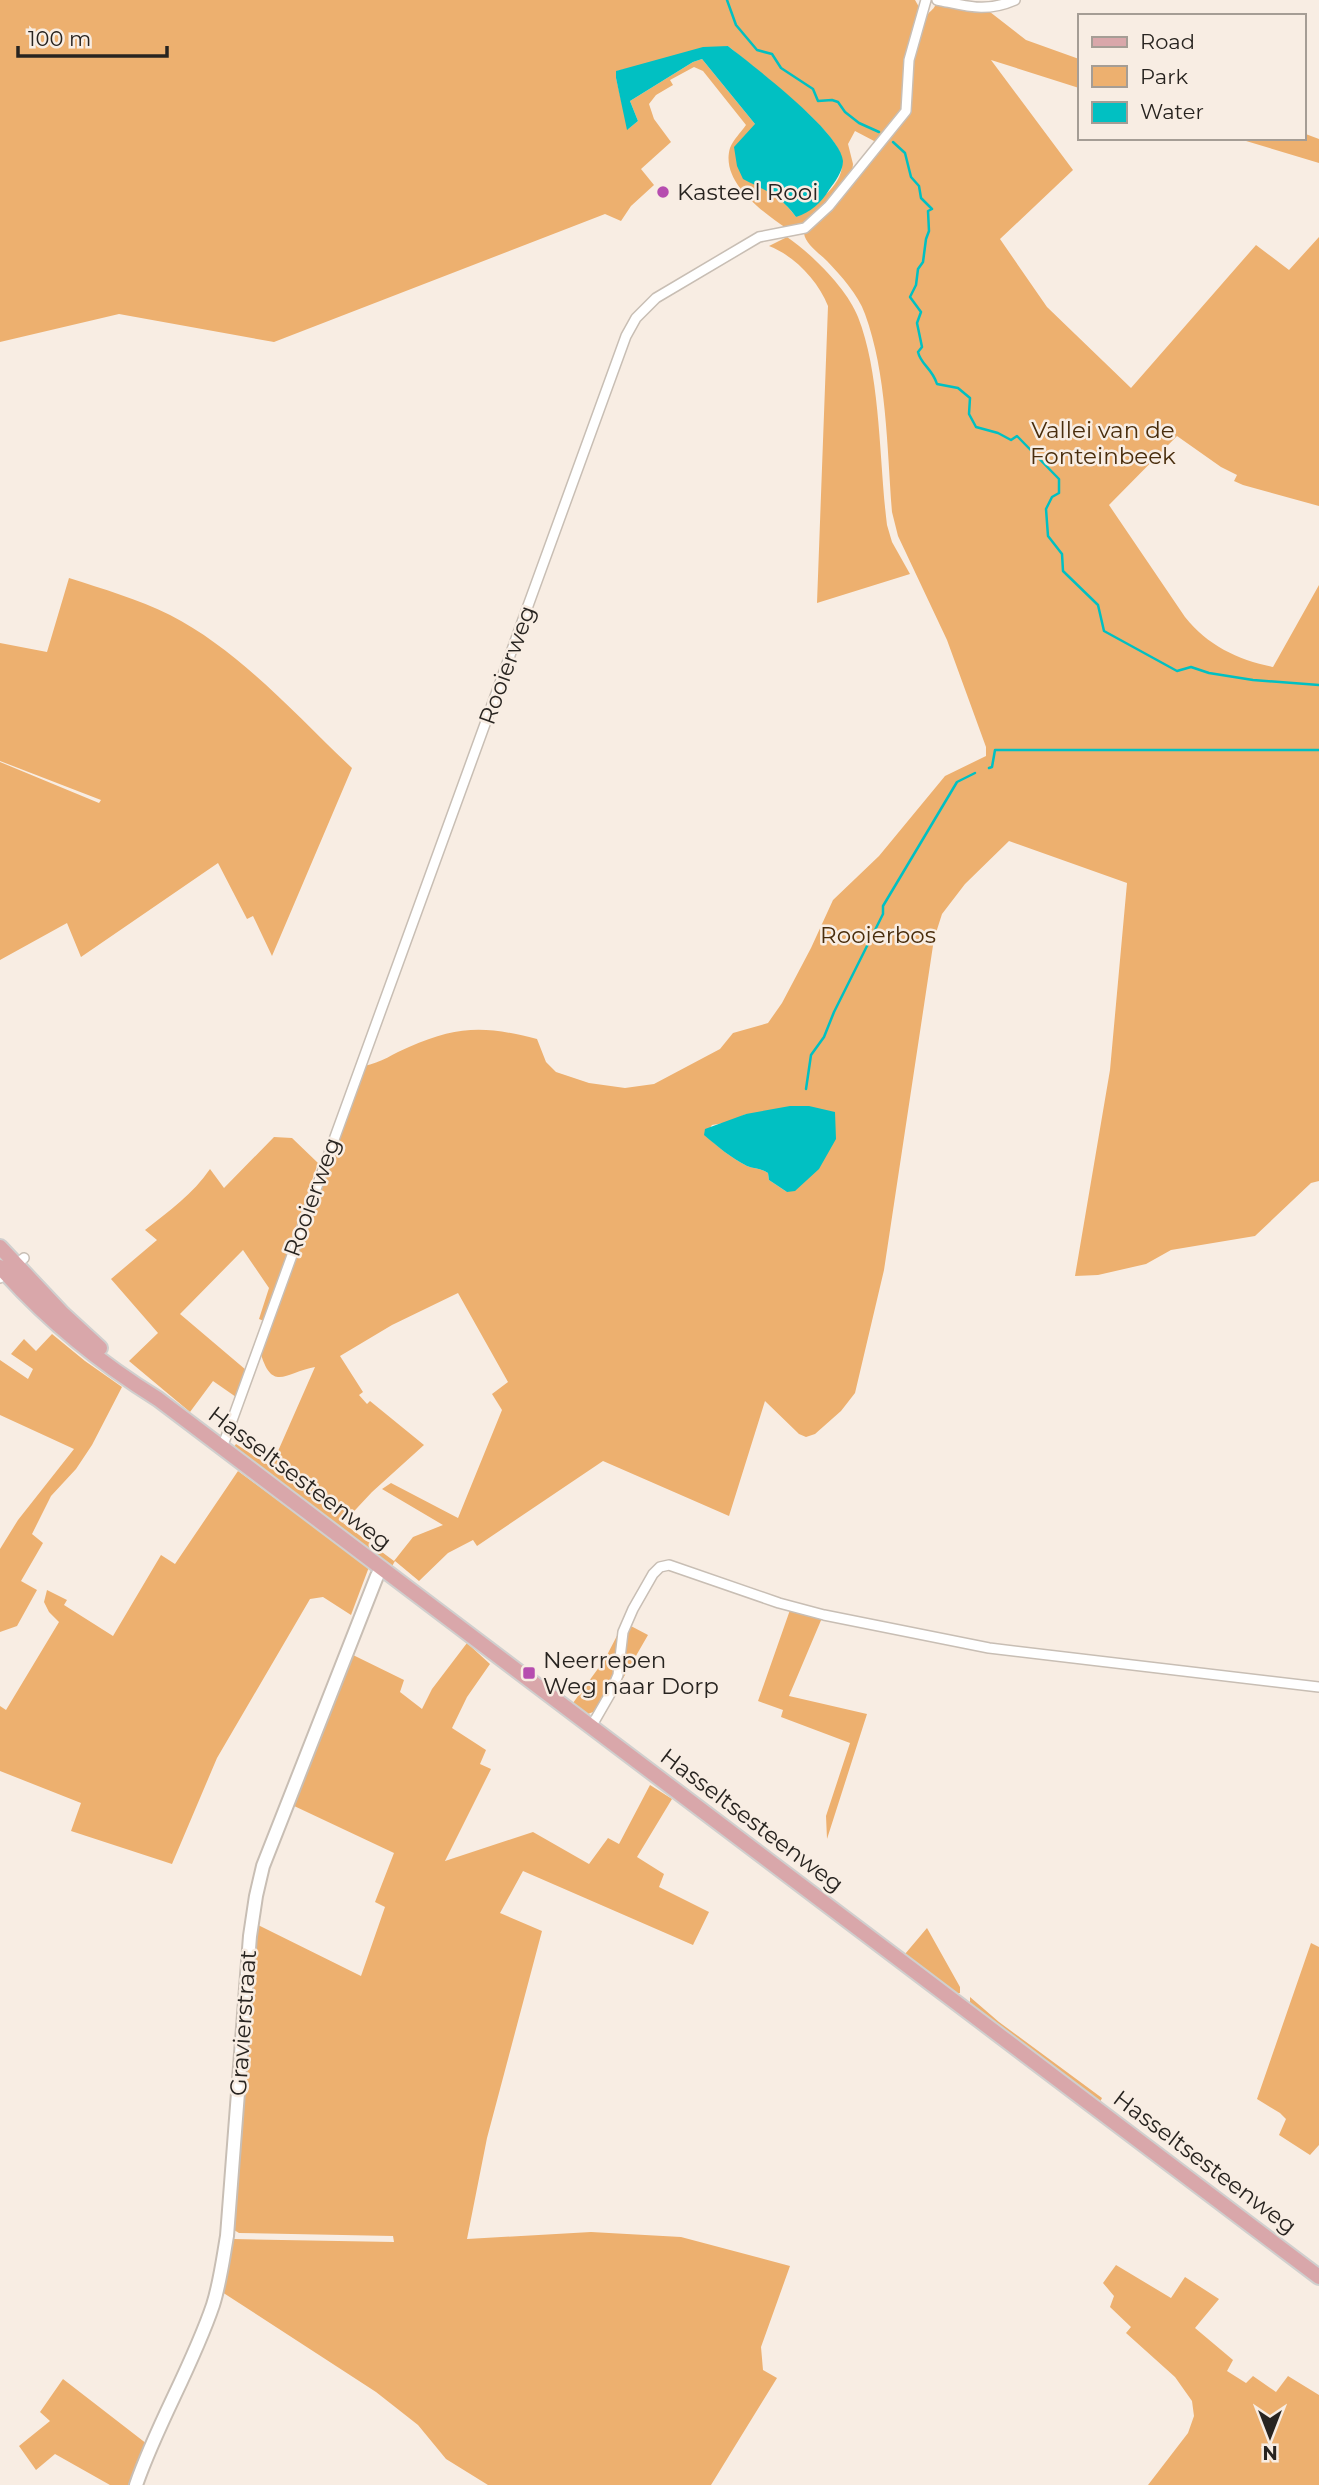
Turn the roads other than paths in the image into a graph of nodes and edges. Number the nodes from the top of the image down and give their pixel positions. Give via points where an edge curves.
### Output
1 (926, 0) edge
2 (937, 0) edge
3 (1015, 0) edge
4 (0, 1247) edge
5 (9, 1268) edge
6 (222, 1448) junction
7 (382, 1568) junction
8 (1319, 1687) edge
9 (592, 1727) junction
10 (1319, 2277) edge
11 (136, 2485) edge

1 - 6 street, Rooierweg via 909,60 906,111 829,206 805,228 759,237 656,298 626,336
2 - 3 street via 977,9
4 - 5 main road, Hasseltsesteenweg
5 - 6 main road, Hasseltsesteenweg via 37,1306 72,1336
6 - 7 main road, Hasseltsesteenweg
7 - 9 main road, Hasseltsesteenweg
7 - 11 street, Gravierstraat via 263,1866 250,1937 221,2271 195,2351
8 - 9 street via 989,1648 824,1615 669,1565 653,1574 633,1609 623,1632 618,1675
9 - 10 main road, Hasseltsesteenweg

